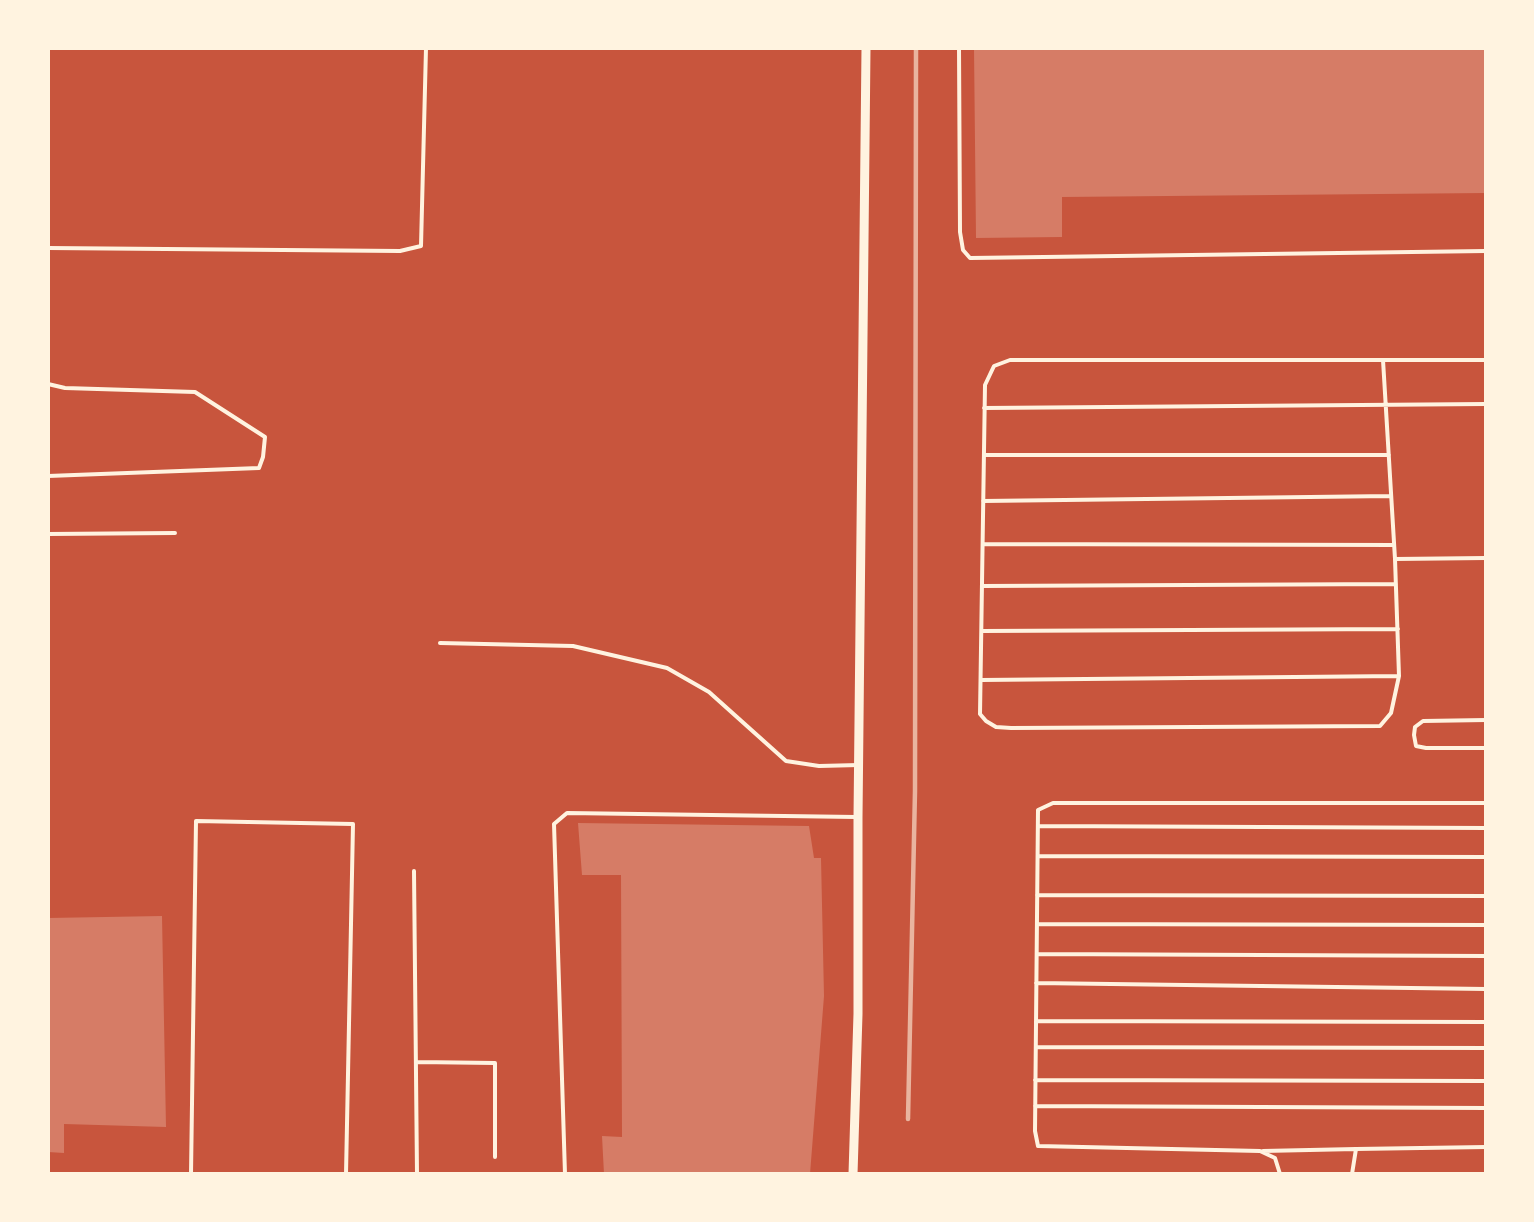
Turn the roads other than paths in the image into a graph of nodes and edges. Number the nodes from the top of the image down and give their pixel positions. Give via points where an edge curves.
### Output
1 (426, 48) edge
2 (866, 48) edge
3 (959, 48) edge
4 (48, 248) edge
5 (1486, 251) edge
6 (1383, 360) junction
7 (1486, 360) edge
8 (48, 384) edge
9 (1386, 404) junction
10 (1486, 404) edge
11 (984, 408) junction
12 (1389, 454) junction
13 (984, 455) junction
14 (48, 476) edge
15 (1391, 496) junction
16 (983, 501) junction
17 (175, 533) dead end
18 (48, 534) edge
19 (983, 543) junction
20 (1394, 545) junction
21 (1486, 558) edge
22 (1395, 559) junction
23 (1396, 584) junction
24 (982, 586) junction
25 (1398, 629) junction
26 (982, 631) junction
27 (440, 644) dead end
28 (1399, 676) junction
29 (981, 680) junction
30 (1486, 720) edge
31 (1486, 748) edge
32 (860, 765) junction
33 (1486, 802) edge
34 (858, 817) junction
35 (1038, 826) junction
36 (1486, 828) edge
37 (1038, 856) junction
38 (1486, 858) edge
39 (414, 871) dead end
40 (1037, 895) junction
41 (1486, 896) edge
42 (1037, 924) junction
43 (1486, 925) edge
44 (1037, 954) junction
45 (1486, 956) edge
46 (1036, 983) junction
47 (1486, 989) edge
48 (1036, 1021) junction
49 (1486, 1022) edge
50 (1036, 1047) junction
51 (1486, 1048) edge
52 (417, 1062) junction
53 (1035, 1080) junction
54 (1486, 1081) edge
55 (1035, 1106) junction
56 (1486, 1108) edge
57 (1486, 1147) edge
58 (1356, 1149) junction
59 (1260, 1151) junction
60 (495, 1157) dead end
61 (191, 1174) edge
62 (346, 1174) edge
63 (417, 1174) edge
64 (565, 1174) edge
65 (853, 1174) edge
66 (1280, 1174) edge
67 (1352, 1174) edge

1 - 4 lane via 421,246 400,251
2 - 32 street
3 - 5 lane via 960,231 963,250 970,258
6 - 7 lane
6 - 9 lane
6 - 11 lane via 1010,360 994,366 985,386
8 - 14 lane via 65,388 195,392 265,437 259,468
9 - 10 lane
9 - 11 lane
9 - 12 lane
11 - 13 lane
12 - 13 lane
12 - 15 lane
13 - 16 lane
15 - 16 lane
15 - 20 lane
16 - 19 lane
17 - 18 lane
19 - 20 lane
19 - 24 lane
20 - 22 lane
21 - 22 lane
22 - 23 lane
23 - 24 lane
23 - 25 lane
24 - 26 lane
25 - 26 lane
25 - 28 lane
26 - 29 lane
27 - 32 lane via 573,646 667,668 709,692 786,761 819,766
28 - 29 lane
28 - 29 lane via 1391,713 1380,726 996,727 980,714
30 - 31 lane via 1423,721 1415,727 1414,735 1416,746 1426,748
32 - 34 street
33 - 35 lane via 1053,803 1038,810
34 - 64 lane via 567,813 554,824
34 - 65 street
35 - 36 lane
35 - 37 lane
37 - 38 lane
37 - 40 lane
39 - 52 lane
40 - 41 lane
40 - 42 lane
42 - 43 lane
42 - 44 lane
44 - 45 lane
44 - 46 lane
46 - 47 lane
46 - 48 lane
48 - 49 lane
48 - 50 lane
50 - 51 lane
50 - 53 lane
52 - 60 lane via 495,1063
52 - 63 lane
53 - 54 lane
53 - 55 lane
55 - 56 lane
55 - 59 lane via 1038,1146
57 - 58 lane
58 - 59 lane
58 - 67 lane
59 - 66 lane via 1275,1158
61 - 62 lane via 196,821 353,824

